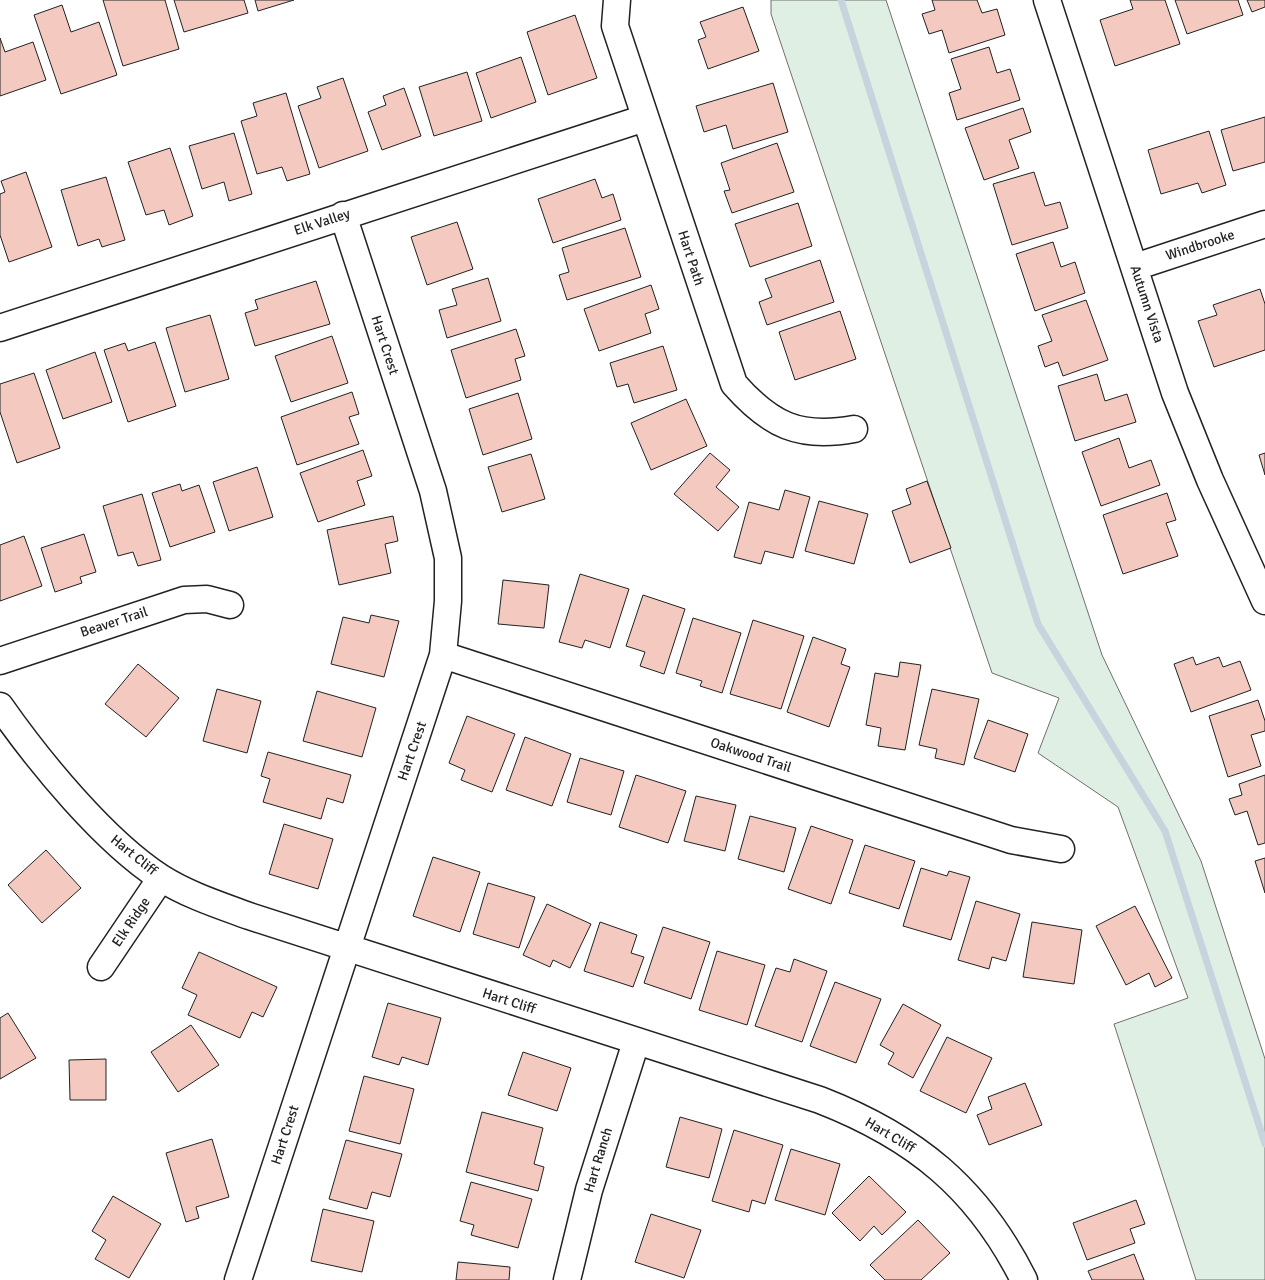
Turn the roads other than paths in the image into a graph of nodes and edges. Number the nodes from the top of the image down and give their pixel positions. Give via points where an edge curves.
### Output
1 (617, 0) edge
2 (1047, 0) edge
3 (645, 118) junction
4 (343, 215) junction
5 (1265, 224) edge
6 (1135, 267) junction
7 (0, 328) edge
8 (854, 430) dead end
9 (1259, 571) edge
10 (1265, 601) edge
11 (230, 605) dead end
12 (443, 655) junction
13 (0, 661) edge
14 (0, 706) edge
15 (1061, 849) dead end
16 (161, 878) junction
17 (345, 949) junction
18 (101, 967) dead end
19 (636, 1042) junction
20 (238, 1280) edge
21 (567, 1280) edge
22 (1024, 1280) edge

1 - 3 street, Hart Path via 615,26
2 - 6 street, Autumn Vista
3 - 4 street, Elk Valley
3 - 8 street, Hart Path via 734,384 754,407 769,418 797,430 829,434
4 - 7 street, Elk Valley
4 - 12 street, Hart Crest via 433,491 448,558
5 - 6 street, Windbrooke
6 - 9 street, Autumn Vista via 1175,393 1210,480
9 - 10 street, Autumn Vista
11 - 13 street, Beaver Trail via 207,599 184,600
12 - 15 street, Oakwood Trail via 1011,840
12 - 17 street, Hart Crest
14 - 16 street, Hart Cliff via 64,786 116,843
16 - 17 street, Hart Cliff via 205,900
16 - 18 street, Elk Ridge
17 - 19 street, Hart Cliff
17 - 20 street, Hart Crest
19 - 21 street, Hart Ranch via 589,1190
19 - 22 street, Hart Cliff via 820,1100 885,1129 943,1171 969,1197 992,1225

